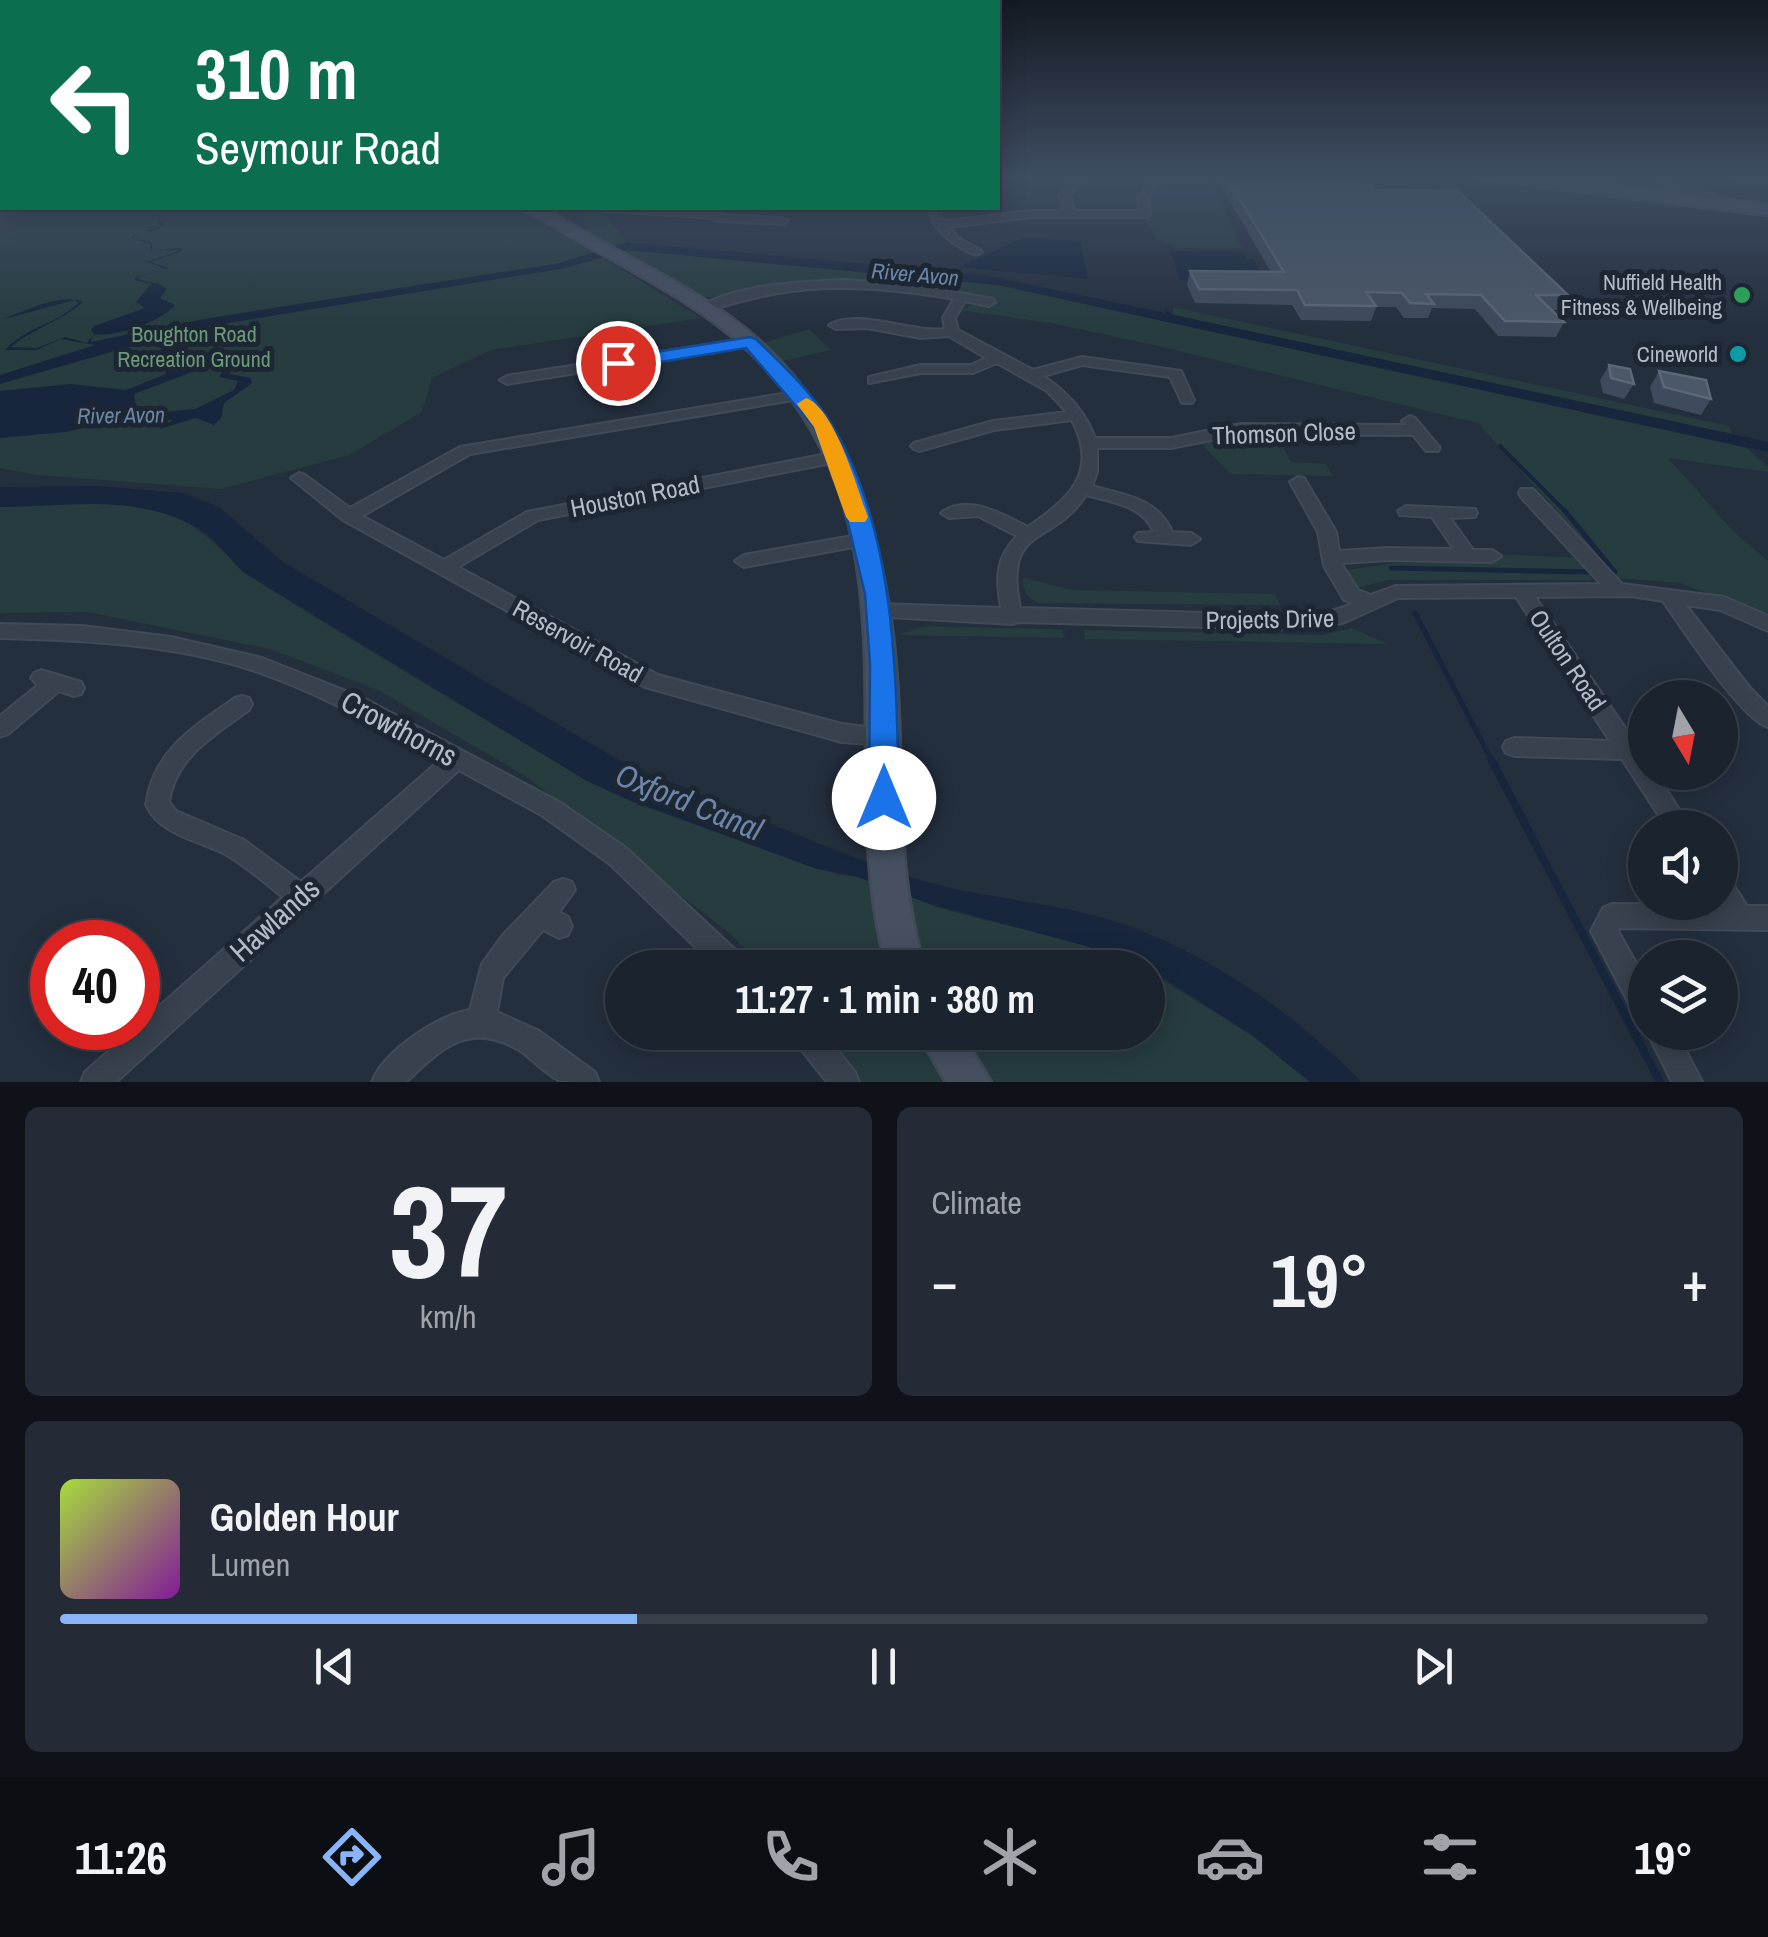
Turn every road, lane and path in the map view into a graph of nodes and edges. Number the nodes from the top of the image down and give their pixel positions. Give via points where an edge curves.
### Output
1 (566, 227) edge
2 (941, 227) edge
3 (967, 250) dead end
4 (962, 296) junction
5 (990, 302) dead end
6 (704, 308) junction
7 (836, 325) dead end
8 (952, 332) junction
9 (750, 342) junction
10 (1173, 356) dead end
11 (998, 358) junction
12 (1168, 373) junction
13 (1030, 374) junction
14 (874, 380) dead end
15 (518, 381) dead end
16 (800, 395) junction
17 (1187, 400) dead end
18 (1077, 415) junction
19 (1090, 443) junction
20 (920, 447) dead end
21 (1432, 448) dead end
22 (836, 457) junction
23 (299, 478) dead end
24 (1298, 482) dead end
25 (1083, 489) junction
26 (1527, 493) dead end
27 (1406, 511) dead end
28 (947, 512) dead end
29 (1436, 512) junction
30 (1469, 513) dead end
31 (349, 516) junction
32 (1029, 535) junction
33 (1144, 538) dead end
34 (1165, 538) junction
35 (1191, 539) dead end
36 (864, 540) junction
37 (1466, 553) junction
38 (1492, 556) dead end
39 (1330, 558) junction
40 (744, 560) dead end
41 (445, 567) junction
42 (1615, 587) junction
43 (1522, 592) junction
44 (1668, 596) junction
45 (1370, 602) junction
46 (879, 611) junction
47 (1012, 617) junction
48 (1768, 624) edge
49 (0, 631) edge
50 (57, 683) dead end
51 (233, 717) dead end
52 (1768, 719) edge
53 (0, 728) edge
54 (884, 736) junction
55 (1514, 747) dead end
56 (1628, 750) joint
57 (456, 759) junction
58 (563, 890) dead end
59 (301, 896) junction
60 (1738, 913) edge
61 (1741, 918) junction
62 (1768, 918) edge
63 (717, 950) edge
64 (902, 950) edge
65 (1628, 974) edge
66 (482, 1020) junction
67 (819, 1050) edge
68 (949, 1050) edge
69 (1670, 1050) edge
70 (98, 1081) edge
71 (386, 1082) edge
72 (585, 1082) edge
73 (845, 1082) edge
74 (970, 1082) edge
75 (1688, 1082) edge

1 - 6 street
2 - 3 street
4 - 5 street
4 - 6 street via 831,281 772,287
4 - 8 street via 949,318
6 - 9 street
7 - 8 street via 879,323 921,336
8 - 11 street
9 - 15 street
9 - 16 street
10 - 12 street
11 - 13 street
11 - 14 street via 973,369 920,369
12 - 13 street via 1082,361
12 - 17 street via 1176,374
13 - 18 street
16 - 22 street
16 - 31 street via 466,450
18 - 19 street
18 - 20 street via 993,426
19 - 21 street, Thomson Close via 1171,442 1241,429 1413,424
19 - 25 street
22 - 36 street
22 - 41 street, Houston Road via 532,516
23 - 31 street, Reservoir Road
24 - 39 street via 1327,532
25 - 32 street
25 - 34 street via 1148,508 1161,520
26 - 42 street
27 - 29 street
28 - 32 street via 980,510
29 - 30 street
29 - 37 street
31 - 41 street, Reservoir Road
32 - 47 street via 1006,567
33 - 34 street
34 - 35 street
36 - 40 street
36 - 46 street
37 - 38 street
37 - 39 street
39 - 45 street via 1351,595
41 - 54 street, Reservoir Road via 652,681 842,733
42 - 43 street, Projects Drive
42 - 44 street, Projects Drive
43 - 45 street, Projects Drive via 1396,592
43 - 56 street, Oulton Road
44 - 48 street, Projects Drive via 1724,604
44 - 52 street
45 - 47 street, Projects Drive via 1348,617 1316,623
46 - 47 street, Projects Drive
46 - 54 street
49 - 57 street, Crowthorns via 170,644 256,663 354,702
50 - 53 street
51 - 59 street via 171,759 157,805 168,818 236,848
54 - 64 street via 884,829
55 - 56 street
57 - 59 street, Hawlands
57 - 63 street, Crowthorns via 550,809 618,856
58 - 66 street via 550,920 491,973
59 - 70 street, Hawlands
60 - 61 street
61 - 62 street
61 - 65 street via 1612,916 1604,931
66 - 71 street via 460,1025 410,1056
66 - 72 street via 523,1034
67 - 73 street
68 - 74 street
69 - 75 street

